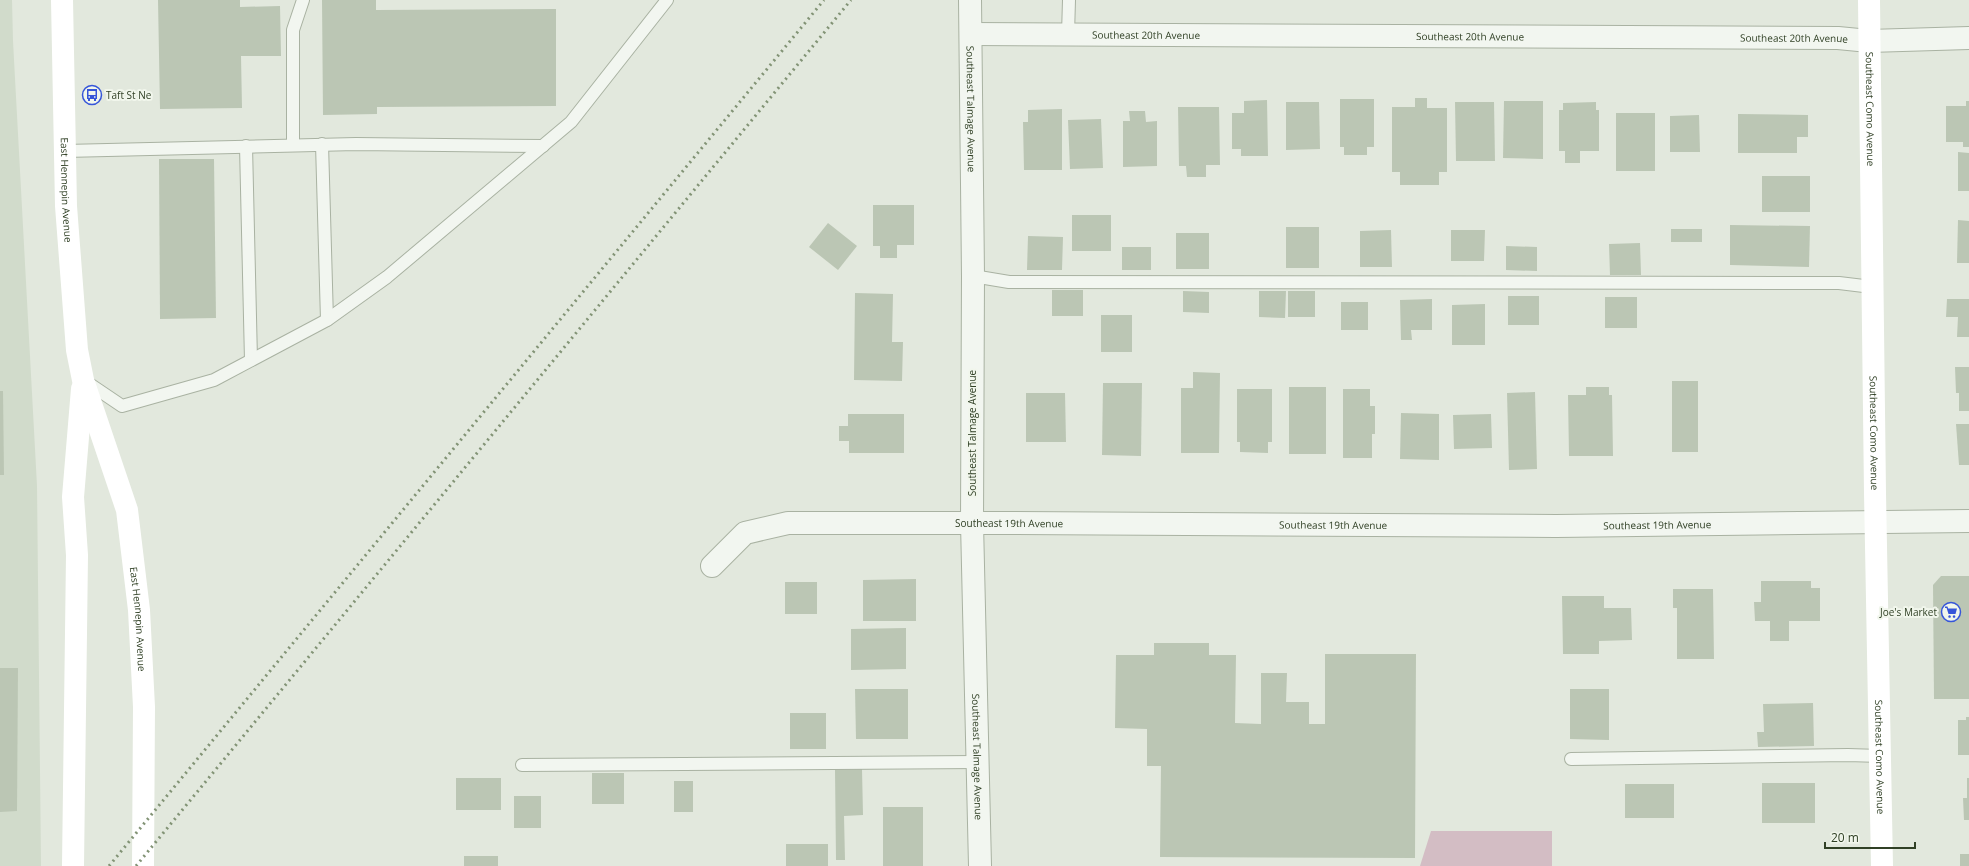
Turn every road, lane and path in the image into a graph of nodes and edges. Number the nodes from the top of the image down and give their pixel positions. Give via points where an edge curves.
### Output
1 (62, 0) edge
2 (303, 0) edge
3 (667, 0) edge
4 (970, 0) edge
5 (1069, 0) edge
6 (1869, 0) edge
7 (971, 34) junction
8 (1068, 34) junction
9 (1969, 38) edge
10 (1869, 41) junction
11 (322, 144) junction
12 (293, 145) junction
13 (246, 146) junction
14 (543, 146) junction
15 (65, 151) junction
16 (973, 276) junction
17 (1872, 287) junction
18 (327, 320) junction
19 (251, 360) junction
20 (83, 380) junction
21 (1875, 521) junction
22 (1969, 521) edge
23 (972, 522) junction
24 (712, 566) dead end
25 (1880, 756) junction
26 (1570, 759) dead end
27 (978, 762) junction
28 (522, 765) dead end
29 (74, 866) edge
30 (143, 866) edge
31 (980, 866) edge
32 (1882, 866) edge

1 - 15 main road, East Hennepin Avenue
2 - 12 lane via 293,30
3 - 14 lane via 571,122
4 - 7 street, Southeast Talmage Avenue
5 - 8 lane
6 - 10 main road, Southeast Como Avenue
7 - 8 street, Southeast 20th Avenue
7 - 16 street, Southeast Talmage Avenue
8 - 10 street, Southeast 20th Avenue via 1838,38
9 - 10 street, Southeast 20th Avenue
10 - 17 main road, Southeast Como Avenue
11 - 12 lane
11 - 14 lane
11 - 18 lane
12 - 13 lane
13 - 15 lane
13 - 19 lane
14 - 18 lane via 387,277
15 - 20 main road, East Hennepin Avenue via 68,249 77,350
16 - 17 lane via 1008,282 1823,283
16 - 23 street, Southeast Talmage Avenue
17 - 21 main road, Southeast Como Avenue
18 - 19 lane
19 - 20 lane via 214,380 122,406
20 - 29 main road, East Hennepin Avenue via 73,497 77,556
20 - 30 main road, East Hennepin Avenue via 127,510 139,610 144,707
21 - 22 street, Southeast 19th Avenue
21 - 23 street, Southeast 19th Avenue via 1556,526
21 - 25 main road, Southeast Como Avenue
23 - 24 street, Southeast 19th Avenue via 788,523 745,533
23 - 27 street, Southeast Talmage Avenue
25 - 26 lane
25 - 32 main road, Southeast Como Avenue
27 - 28 lane
27 - 31 street, Southeast Talmage Avenue

